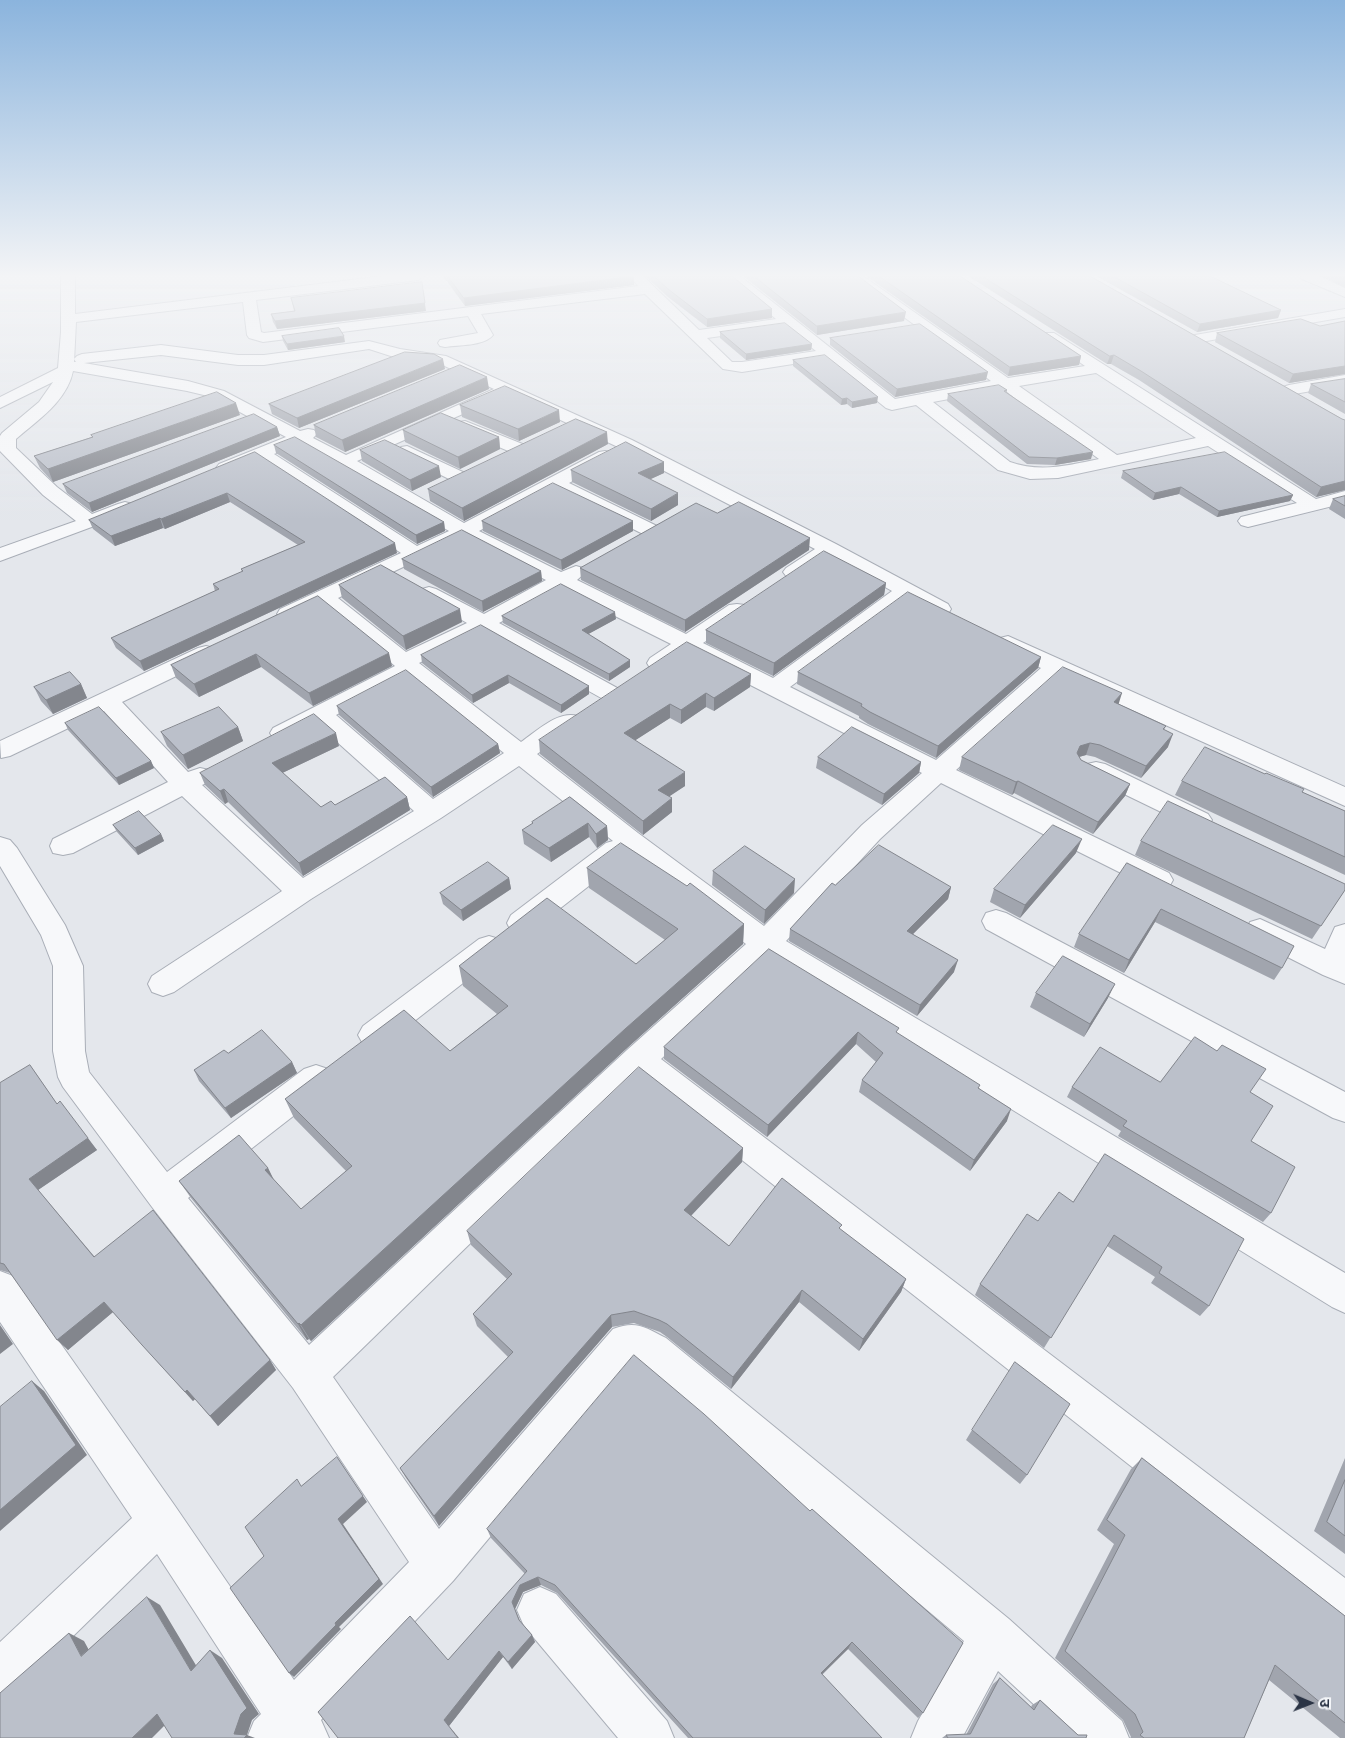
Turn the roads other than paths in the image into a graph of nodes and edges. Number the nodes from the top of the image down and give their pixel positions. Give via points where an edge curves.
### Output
1 (66, 357) edge
2 (116, 357) edge
3 (216, 357) edge
4 (284, 357) edge
5 (434, 357) edge
6 (717, 357) edge
7 (780, 357) edge
8 (841, 357) edge
9 (969, 357) edge
10 (1083, 357) edge
11 (66, 365) junction
12 (1100, 368) junction
13 (1345, 380) edge
14 (1272, 381) edge
15 (1006, 383) junction
16 (507, 389) junction
17 (1289, 390) junction
18 (920, 400) junction
19 (0, 403) edge
20 (1313, 404) edge
21 (259, 415) junction
22 (443, 417) junction
23 (241, 422) edge
24 (327, 426) edge
25 (300, 437) junction
26 (1210, 440) junction
27 (536, 441) edge
28 (387, 442) junction
29 (626, 444) junction
30 (519, 449) junction
31 (260, 454) junction
32 (502, 457) edge
33 (344, 461) junction
34 (1114, 461) junction
35 (476, 469) edge
36 (206, 475) edge
37 (459, 477) junction
38 (554, 483) junction
39 (68, 484) edge
40 (443, 485) edge
41 (50, 491) junction
42 (1345, 497) edge
43 (144, 500) edge
44 (1314, 505) junction
45 (1248, 521) dead end
46 (90, 522) junction
47 (464, 531) junction
48 (628, 544) edge
49 (829, 548) junction
50 (415, 553) junction
51 (0, 555) edge
52 (595, 562) edge
53 (384, 568) junction
54 (563, 580) junction
55 (774, 585) edge
56 (906, 591) junction
57 (324, 597) junction
58 (751, 601) edge
59 (959, 618) edge
60 (272, 622) edge
61 (484, 623) junction
62 (994, 636) edge
63 (228, 642) edge
64 (688, 643) junction
65 (407, 665) junction
66 (1056, 667) junction
67 (775, 687) junction
68 (612, 694) junction
69 (107, 700) junction
70 (319, 713) junction
71 (261, 744) edge
72 (1, 750) edge
73 (520, 754) junction
74 (219, 766) edge
75 (1086, 766) edge
76 (940, 772) junction
77 (185, 784) junction
78 (1345, 797) edge
79 (432, 812) junction
80 (1220, 830) edge
81 (629, 840) junction
82 (63, 846) dead end
83 (0, 847) edge
84 (301, 892) junction
85 (1182, 892) edge
86 (1235, 918) edge
87 (996, 922) dead end
88 (1345, 935) edge
89 (766, 943) junction
90 (1339, 969) edge
91 (163, 984) dead end
92 (638, 1060) junction
93 (1345, 1108) edge
94 (164, 1194) junction
95 (0, 1289) edge
96 (1345, 1294) edge
97 (307, 1374) junction
98 (160, 1521) junction
99 (437, 1565) junction
100 (1345, 1606) edge
101 (540, 1610) dead end
102 (992, 1635) junction
103 (0, 1674) edge
104 (289, 1731) edge
105 (650, 1738) edge
106 (935, 1738) edge
107 (1105, 1738) edge

1 - 11 street
2 - 11 street
3 - 4 street via 238,360
5 - 16 street via 455,372
6 - 7 street via 724,364 737,367
8 - 18 street via 892,405
9 - 15 street
10 - 12 street
11 - 19 street
11 - 21 street via 188,386 218,394
11 - 41 street via 61,383 48,401 8,437 8,449
12 - 15 street
12 - 26 street
13 - 17 street
14 - 17 street
15 - 18 street
15 - 34 street
16 - 22 street
16 - 29 street via 568,426
17 - 20 street
18 - 34 street via 1014,471 1038,475
21 - 23 street
21 - 25 street
22 - 28 street
22 - 30 street
24 - 25 street
25 - 31 street
25 - 33 street
26 - 34 street
26 - 44 street
27 - 30 street
28 - 33 street
28 - 37 street
29 - 38 street
29 - 49 street via 710,496
30 - 32 street
31 - 36 street
31 - 50 street
33 - 47 street via 419,497
35 - 37 street
37 - 40 street
38 - 47 street
38 - 48 street via 661,526
39 - 41 street
41 - 46 street
42 - 44 street
43 - 46 street
44 - 45 street
46 - 51 street
47 - 50 street
47 - 54 street
49 - 55 street
49 - 56 street
50 - 53 street
52 - 54 street
53 - 57 street
53 - 61 street
54 - 61 street
54 - 64 street
56 - 59 street
56 - 67 street
57 - 60 street
57 - 65 street
58 - 64 street
61 - 65 street
61 - 68 street
62 - 66 street
63 - 69 street
64 - 67 street
64 - 68 street
65 - 70 street
65 - 73 street
66 - 76 street
66 - 78 street
67 - 76 street
68 - 73 street
69 - 72 street
69 - 77 street
70 - 71 street
70 - 79 street
73 - 79 street
73 - 81 street
74 - 77 street
75 - 80 street
76 - 85 street
76 - 89 street via 871,832
77 - 82 street
77 - 84 street
79 - 84 street
81 - 89 street
81 - 94 street
83 - 94 street via 55,934 68,966 68,1051 74,1077
84 - 91 street
86 - 90 street
87 - 93 street
88 - 90 street
89 - 92 street
89 - 96 street
92 - 97 street
92 - 100 street
94 - 97 street
95 - 98 street
97 - 99 street
98 - 103 street
98 - 104 street
99 - 102 street via 627,1343 652,1352
99 - 104 street
101 - 105 street
102 - 106 street
102 - 107 street

